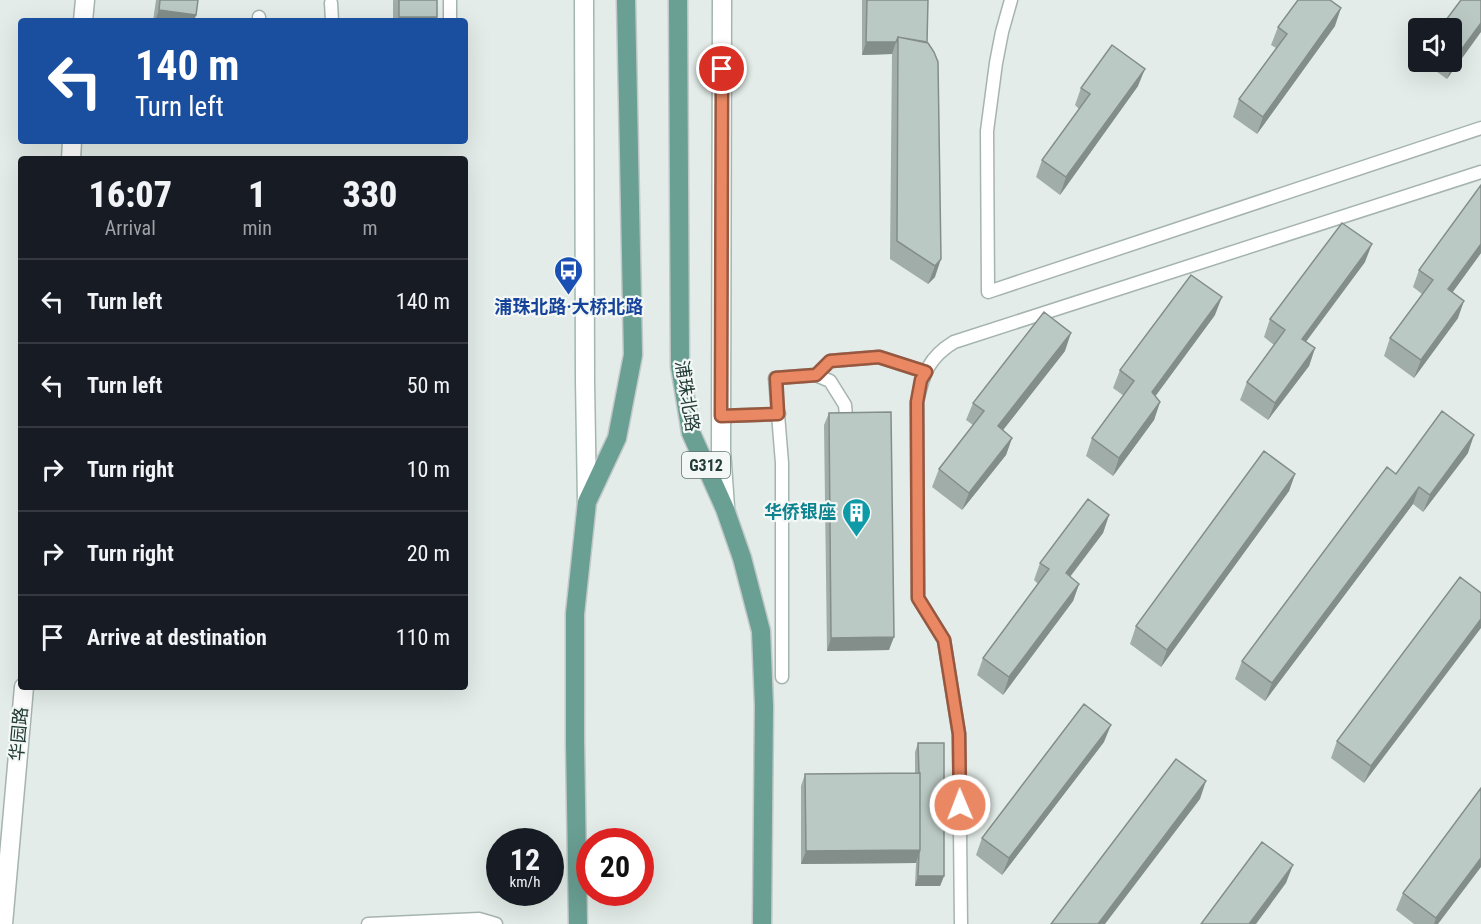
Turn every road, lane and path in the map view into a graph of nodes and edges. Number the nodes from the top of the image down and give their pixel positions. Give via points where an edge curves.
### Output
1 (85, 0) edge
2 (450, 0) edge
3 (584, 0) edge
4 (626, 0) edge
5 (678, 0) edge
6 (722, 0) edge
7 (1011, 0) edge
8 (331, 3) dead end
9 (83, 18) edge
10 (332, 18) edge
11 (450, 18) edge
12 (1481, 128) edge
13 (1481, 172) edge
14 (926, 372) junction
15 (816, 375) junction
16 (778, 414) junction
17 (721, 416) junction
18 (847, 438) edge
19 (587, 502) junction
20 (725, 509) junction
21 (782, 677) dead end
22 (24, 690) edge
23 (2, 896) edge
24 (765, 921) edge
25 (3, 924) edge
26 (368, 924) edge
27 (496, 924) edge
28 (578, 924) edge
29 (961, 924) edge

1 - 9 street
2 - 11 lane
3 - 19 street
4 - 19 main road via 633,355 617,438
5 - 20 main road, 浦珠北路 / G312 via 680,366 691,433
6 - 17 street
7 - 12 lane via 996,63 987,130 988,292
8 - 10 lane
13 - 14 lane via 954,342 942,349
14 - 15 lane via 879,357 830,361
14 - 29 lane via 917,402 918,598 944,640 959,734
15 - 16 lane via 776,378
15 - 18 lane via 830,381 845,405
16 - 17 lane
16 - 21 lane via 782,463
17 - 20 street
19 - 28 main road via 575,614
20 - 24 main road, 浦珠北路 / G312 via 761,631
22 - 23 street, 华园路
23 - 25 street, 华园路
26 - 27 lane via 479,919

